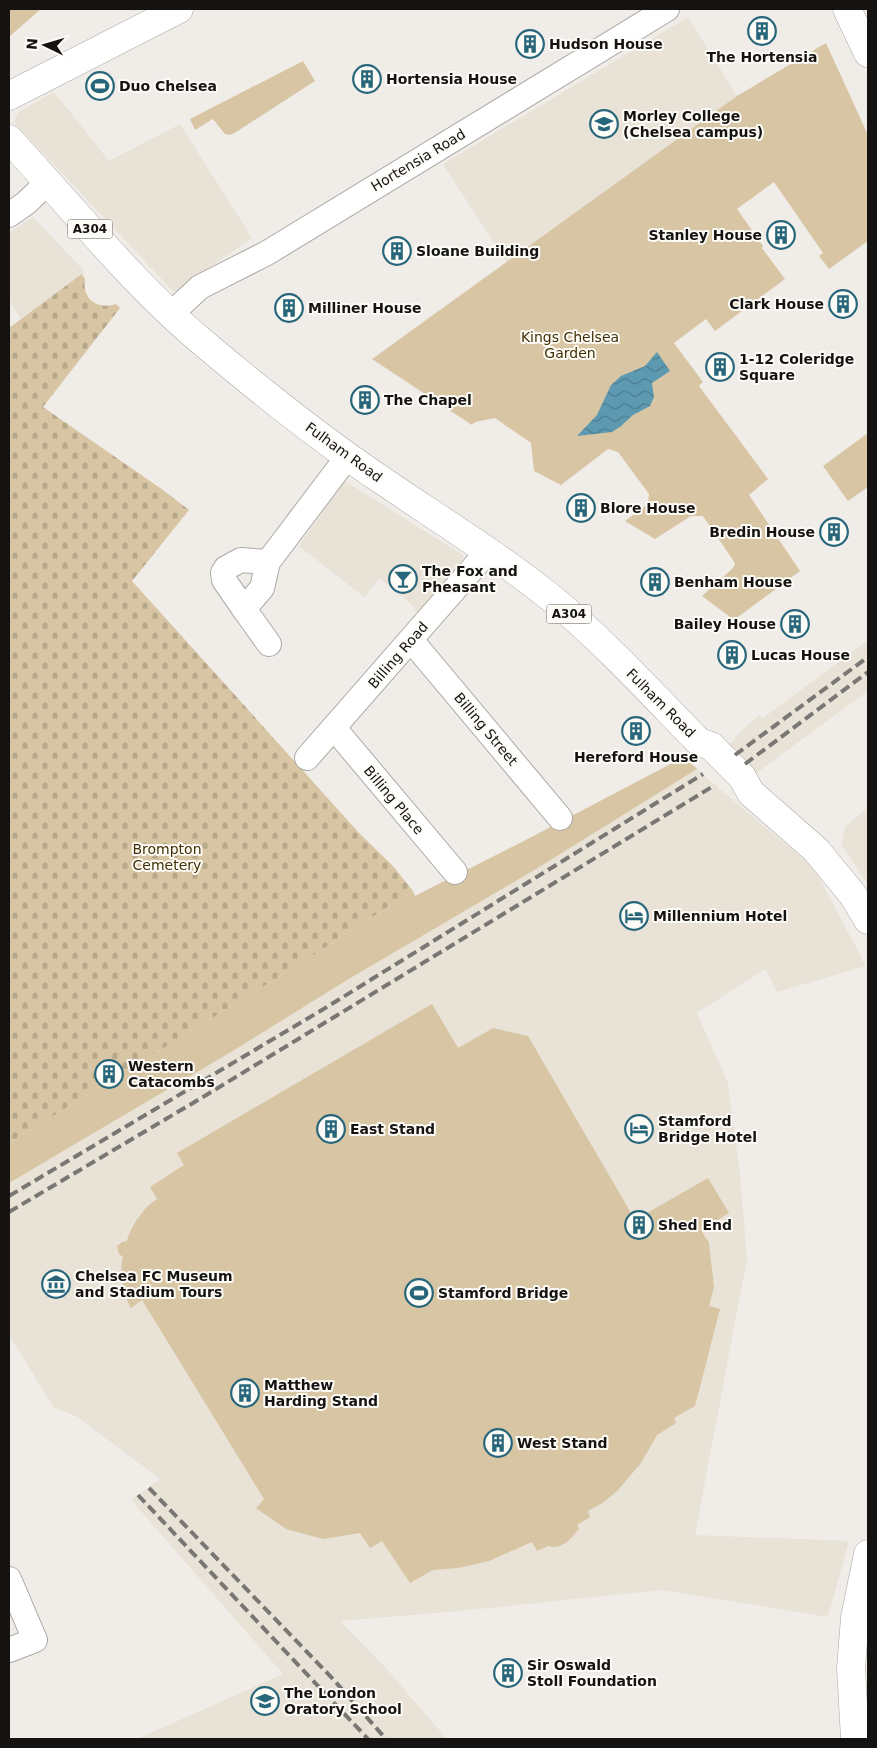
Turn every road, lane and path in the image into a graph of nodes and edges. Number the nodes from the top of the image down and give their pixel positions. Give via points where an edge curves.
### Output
1 (179, 9) edge
2 (667, 9) edge
3 (847, 9) edge
4 (868, 53) edge
5 (9, 96) edge
6 (9, 139) edge
7 (48, 182) junction
8 (9, 216) edge
9 (172, 313) junction
10 (348, 456) junction
11 (488, 551) junction
12 (268, 562) junction
13 (244, 609) junction
14 (411, 640) junction
15 (269, 644) dead end
16 (334, 728) junction
17 (307, 758) dead end
18 (560, 818) dead end
19 (455, 872) dead end
20 (868, 920) edge
21 (867, 1563) edge
22 (9, 1579) edge
23 (9, 1650) edge
24 (855, 1739) edge

1 - 5 main road
2 - 9 street, Hortensia Road via 267,252 200,287
3 - 4 main road
6 - 7 main road, Fulham Road / A304
7 - 8 street
7 - 9 main road, Fulham Road / A304 via 122,265
9 - 10 main road, Fulham Road / A304 via 236,371
10 - 11 main road, Fulham Road / A304
10 - 12 street
11 - 14 street, Billing Road
11 - 20 main road, Fulham Road / A304 via 551,598 599,641 699,742 700,757 734,789 751,793 816,850
12 - 13 street via 262,588
12 - 13 street via 241,560 223,573 224,580
13 - 15 street
14 - 16 street, Billing Road
14 - 18 street, Billing Street
16 - 17 street, Billing Road
16 - 19 street, Billing Place
21 - 24 main road via 855,1618 851,1668
22 - 23 street via 35,1640

